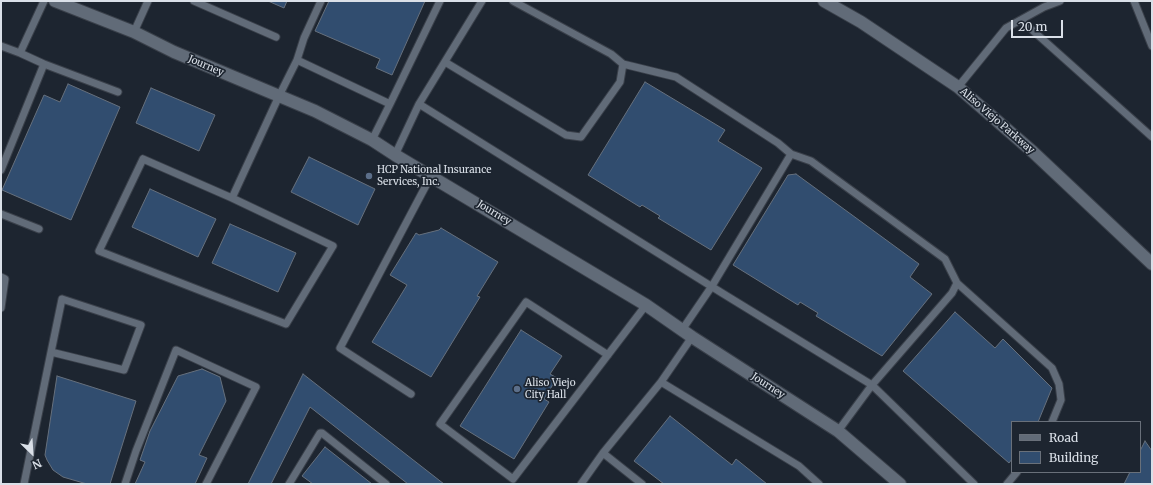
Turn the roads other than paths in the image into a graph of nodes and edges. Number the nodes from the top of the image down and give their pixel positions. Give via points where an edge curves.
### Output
1 (44, 1) edge
2 (55, 1) edge
3 (148, 1) edge
4 (194, 1) edge
5 (321, 1) edge
6 (440, 1) edge
7 (482, 1) edge
8 (513, 1) edge
9 (824, 1) edge
10 (1060, 1) edge
11 (1134, 1) edge
12 (1021, 20) junction
13 (134, 32) junction
14 (276, 37) dead end
15 (1, 46) edge
16 (1152, 46) edge
17 (20, 53) junction
18 (297, 60) junction
19 (445, 62) junction
20 (44, 64) junction
21 (622, 64) junction
22 (958, 87) junction
23 (118, 92) dead end
24 (278, 96) junction
25 (390, 104) junction
26 (419, 104) junction
27 (1152, 137) edge
28 (372, 140) junction
29 (791, 154) junction
30 (395, 155) junction
31 (1, 170) edge
32 (431, 176) junction
33 (232, 198) junction
34 (1, 214) edge
35 (39, 229) dead end
36 (1152, 264) edge
37 (1, 277) edge
38 (957, 283) junction
39 (712, 286) junction
40 (646, 305) junction
41 (1, 308) edge
42 (682, 330) junction
43 (692, 337) junction
44 (51, 352) junction
45 (608, 355) junction
46 (661, 382) junction
47 (872, 385) junction
48 (411, 394) dead end
49 (1052, 421) edge
50 (838, 431) junction
51 (603, 453) junction
52 (1016, 473) edge
53 (24, 484) edge
54 (124, 484) edge
55 (206, 484) edge
56 (289, 484) edge
57 (386, 484) edge
58 (581, 484) edge
59 (642, 484) edge
60 (819, 484) edge
61 (900, 484) edge
62 (974, 484) edge
63 (1007, 484) edge

1 - 17 lane
2 - 13 street, Journey
3 - 13 lane
4 - 14 lane
5 - 18 lane
6 - 25 lane
7 - 19 lane
8 - 21 lane via 611,54
9 - 22 street, Aliso Viejo Parkway via 861,22
10 - 12 lane
11 - 16 lane
12 - 22 lane via 1006,28
12 - 27 lane
13 - 24 street, Journey via 174,52
15 - 17 lane
17 - 20 lane
18 - 24 lane
18 - 25 lane
19 - 21 lane via 566,135 581,137 620,82
19 - 26 lane
20 - 23 lane
20 - 31 lane
21 - 29 lane via 676,77
22 - 36 street, Aliso Viejo Parkway via 1033,152
24 - 28 street, Journey
24 - 33 lane
25 - 28 lane
26 - 30 lane
26 - 39 lane
28 - 30 street, Journey
29 - 38 lane via 811,161 945,259
29 - 39 lane
30 - 32 street, Journey
32 - 40 street, Journey
32 - 48 lane via 340,348
33 - 33 lane via 143,159 99,251 286,324 333,246
34 - 35 lane
37 - 41 lane via 5,279
38 - 47 lane via 952,294
38 - 49 lane via 1052,368 1059,384 1061,400
39 - 42 lane
39 - 47 lane
40 - 42 street, Journey
40 - 45 lane
42 - 43 street, Journey
43 - 46 lane
43 - 50 street, Journey
44 - 44 lane via 62,299 141,325 124,370
44 - 53 lane
45 - 45 lane via 513,479 440,424 526,302
46 - 51 lane
46 - 60 lane via 799,466
47 - 50 lane
47 - 62 lane
50 - 61 street, Journey
51 - 58 lane
51 - 59 lane
52 - 63 lane
54 - 55 lane via 176,350 256,387
56 - 57 lane via 322,433

